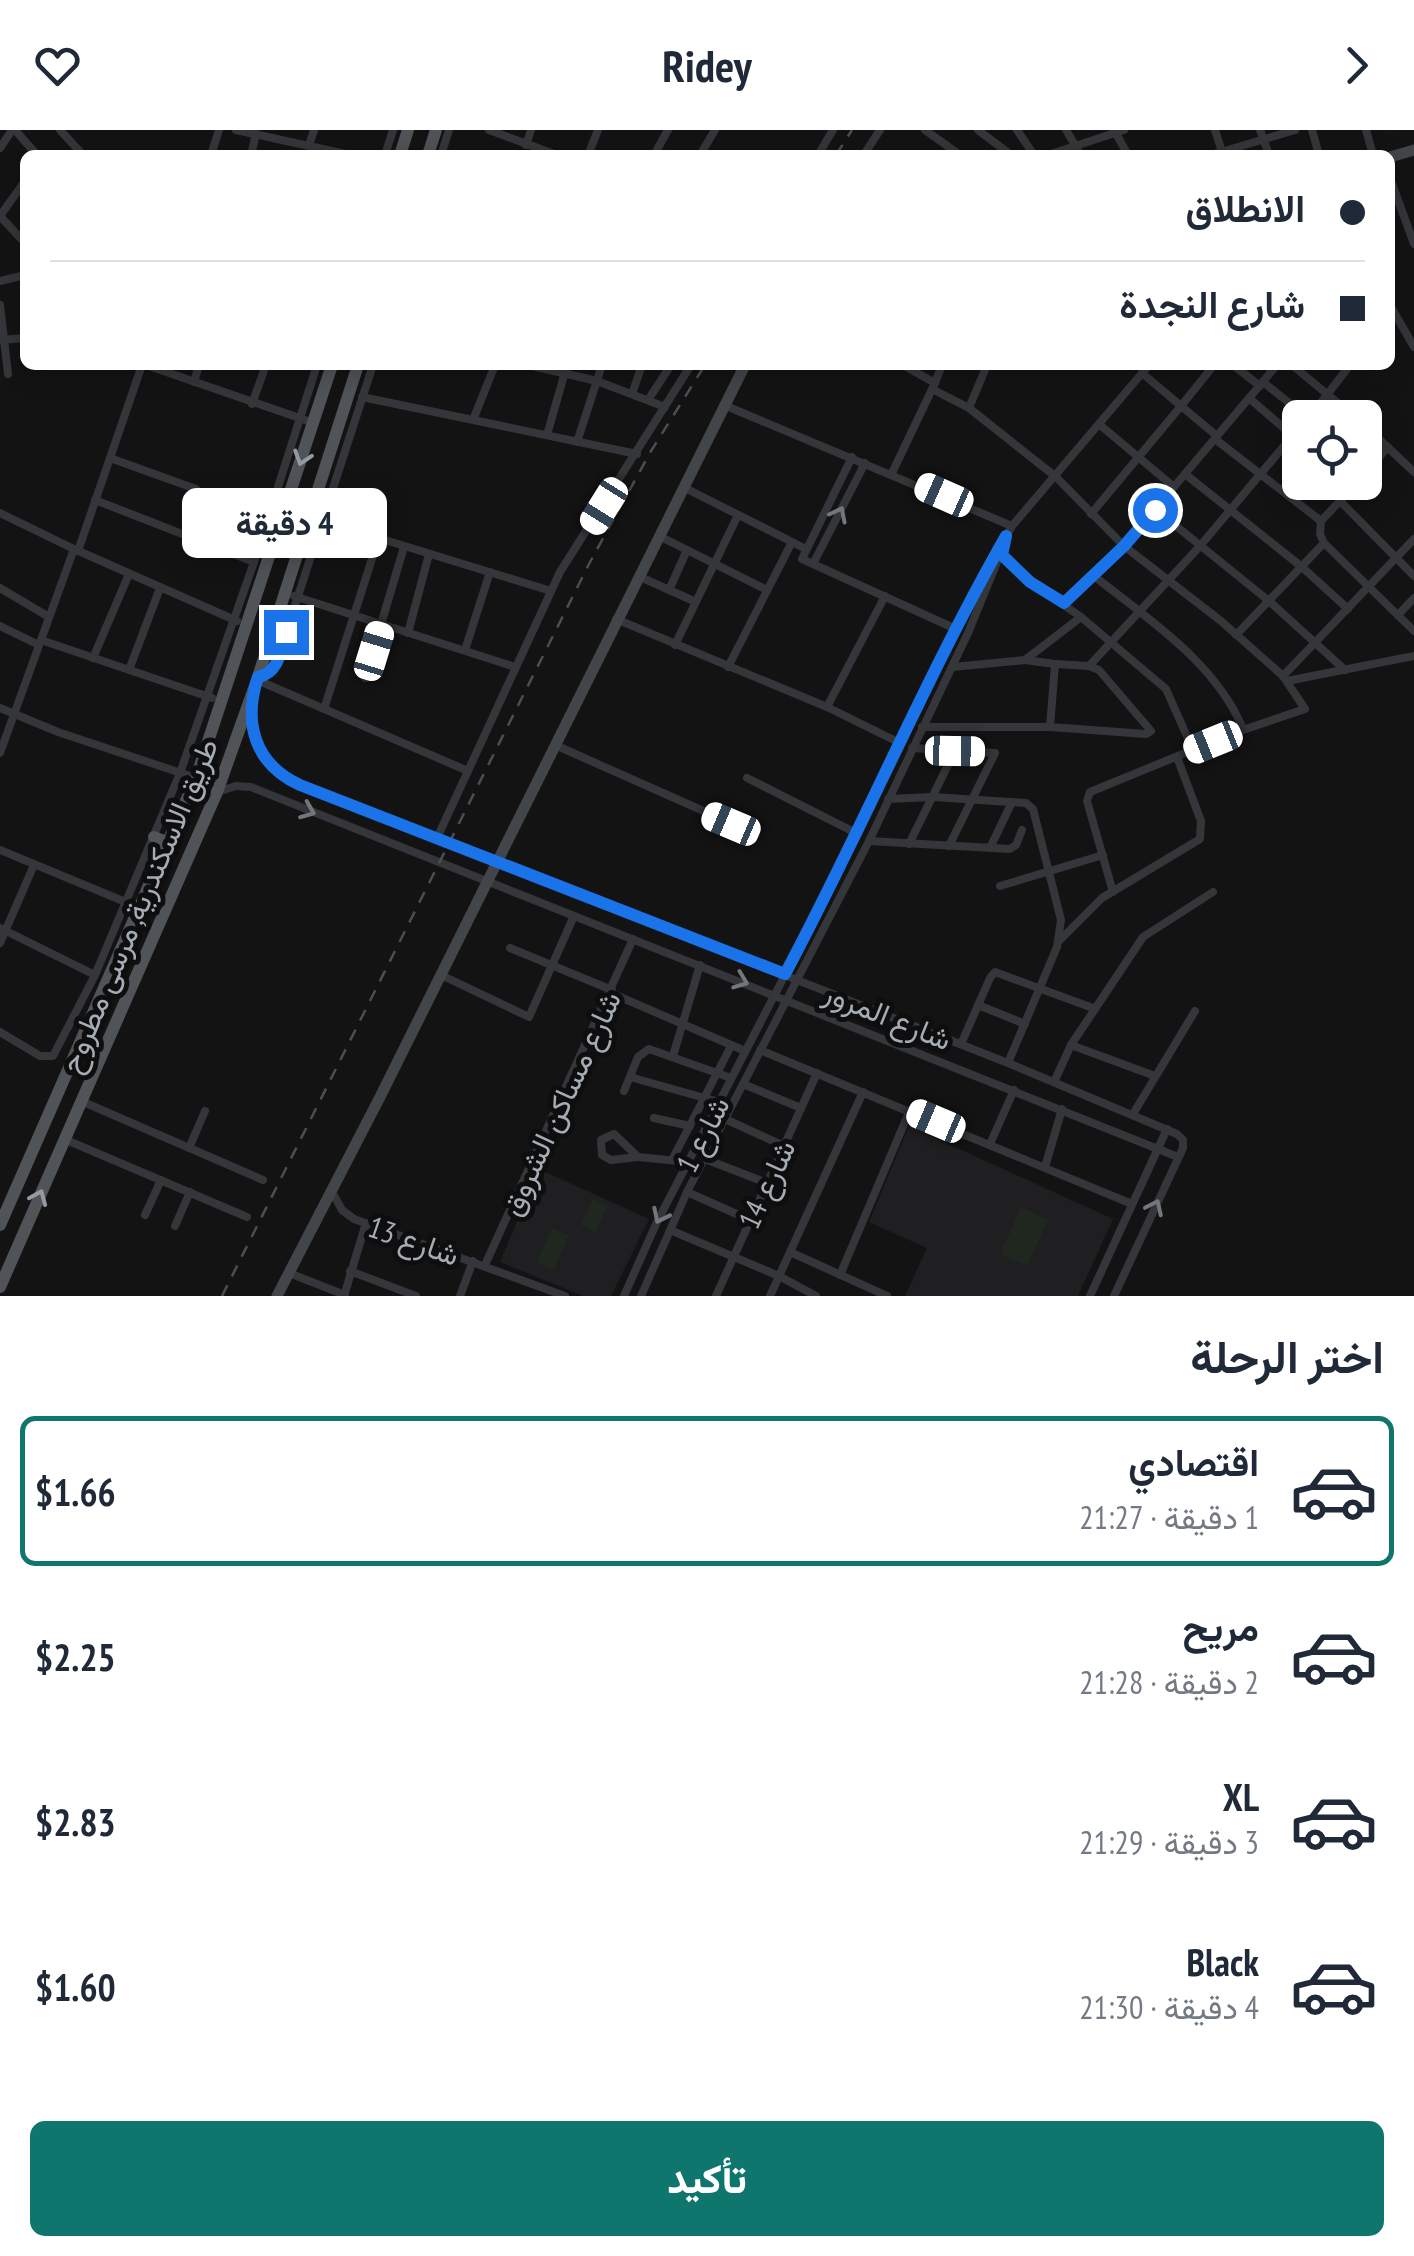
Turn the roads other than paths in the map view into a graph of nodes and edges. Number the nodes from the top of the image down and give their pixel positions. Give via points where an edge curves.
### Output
1 (60, 130) edge
2 (236, 130) edge
3 (314, 130) edge
4 (489, 130) edge
5 (531, 130) edge
6 (926, 130) edge
7 (978, 130) edge
8 (1017, 130) edge
9 (1066, 130) edge
10 (1260, 130) edge
11 (1296, 130) edge
12 (17, 131) edge
13 (1118, 131) edge
14 (256, 134) junction
15 (1265, 140) junction
16 (294, 142) junction
17 (526, 145) junction
18 (1027, 145) junction
19 (309, 146) junction
20 (948, 146) junction
21 (0, 148) edge
22 (78, 150) edge
23 (252, 150) edge
24 (292, 150) edge
25 (327, 150) edge
26 (541, 150) edge
27 (945, 150) edge
28 (953, 150) edge
29 (1004, 150) edge
30 (1024, 150) edge
31 (1030, 150) edge
32 (1078, 150) edge
33 (1235, 150) edge
34 (1268, 150) edge
35 (20, 189) edge
36 (1395, 192) edge
37 (0, 216) edge
38 (20, 238) edge
39 (1414, 244) edge
40 (0, 270) edge
41 (4, 280) edge
42 (0, 305) edge
43 (1395, 315) edge
44 (1414, 326) edge
45 (1404, 332) junction
46 (2, 340) edge
47 (1414, 348) edge
48 (142, 370) edge
49 (159, 370) edge
50 (198, 370) edge
51 (264, 370) edge
52 (316, 370) edge
53 (330, 370) edge
54 (358, 370) edge
55 (370, 370) edge
56 (493, 370) edge
57 (566, 370) edge
58 (568, 370) edge
59 (600, 370) edge
60 (640, 370) edge
61 (667, 370) edge
62 (687, 370) edge
63 (741, 370) edge
64 (910, 370) edge
65 (940, 370) edge
66 (986, 370) edge
67 (1145, 370) edge
68 (1210, 370) edge
69 (1240, 370) edge
70 (1273, 370) edge
71 (1298, 370) edge
72 (1346, 370) edge
73 (1142, 373) junction
74 (8, 374) dead end
75 (596, 381) junction
76 (194, 382) junction
77 (1261, 384) junction
78 (934, 386) junction
79 (632, 394) junction
80 (1328, 394) junction
81 (356, 396) junction
82 (1249, 398) junction
83 (648, 400) junction
84 (1284, 400) edge
85 (1323, 400) edge
86 (1335, 400) edge
87 (252, 404) junction
88 (724, 404) junction
89 (665, 406) junction
90 (1181, 406) junction
91 (969, 408) junction
92 (473, 420) junction
93 (307, 421) junction
94 (1282, 423) edge
95 (1100, 425) junction
96 (547, 435) junction
97 (1216, 437) junction
98 (577, 442) junction
99 (1382, 442) edge
100 (1388, 447) junction
101 (1282, 452) edge
102 (637, 454) junction
103 (1382, 454) edge
104 (852, 457) junction
105 (1138, 457) junction
106 (110, 458) junction
107 (865, 462) junction
108 (1414, 472) edge
109 (892, 473) junction
110 (1185, 474) junction
111 (1261, 474) junction
112 (1056, 477) junction
113 (683, 487) junction
114 (1174, 487) junction
115 (196, 489) dead end
116 (96, 500) junction
117 (1340, 502) joint
118 (1155, 510) junction
119 (1231, 510) junction
120 (0, 512) edge
121 (1091, 514) junction
122 (738, 515) junction
123 (316, 519) junction
124 (1321, 521) junction
125 (1012, 526) junction
126 (659, 536) junction
127 (1006, 536) junction
128 (1414, 539) edge
129 (378, 540) junction
130 (792, 542) junction
131 (1324, 544) junction
132 (1124, 546) junction
133 (1200, 546) junction
134 (404, 547) junction
135 (806, 549) junction
136 (76, 550) junction
137 (687, 550) junction
138 (428, 554) junction
139 (1002, 555) junction
140 (1397, 558) junction
141 (254, 562) junction
142 (714, 564) junction
143 (814, 564) junction
144 (1302, 567) junction
145 (490, 572) junction
146 (129, 574) junction
147 (638, 576) junction
148 (1094, 576) junction
149 (1414, 576) edge
150 (1169, 581) junction
151 (0, 588) edge
152 (160, 588) junction
153 (1369, 588) junction
154 (669, 590) junction
155 (767, 590) junction
156 (551, 591) junction
157 (292, 595) junction
158 (885, 596) junction
159 (1414, 598) edge
160 (1269, 601) junction
161 (696, 602) junction
162 (1064, 603) junction
163 (1348, 609) junction
164 (1140, 613) junction
165 (1398, 615) junction
166 (354, 616) junction
167 (49, 617) junction
168 (1082, 617) junction
169 (616, 620) junction
170 (240, 623) junction
171 (382, 625) junction
172 (0, 626) edge
173 (956, 629) junction
174 (1414, 630) edge
175 (408, 632) junction
176 (1236, 635) junction
177 (1112, 641) junction
178 (40, 642) junction
179 (1314, 644) junction
180 (675, 645) junction
181 (466, 650) junction
182 (1414, 656) edge
183 (93, 658) junction
184 (1025, 660) junction
185 (1055, 664) junction
186 (1090, 666) junction
187 (516, 667) junction
188 (728, 667) junction
189 (952, 667) junction
190 (129, 670) junction
191 (1344, 670) junction
192 (365, 678) dead end
193 (1285, 678) junction
194 (257, 679) junction
195 (208, 697) junction
196 (222, 702) junction
197 (249, 704) junction
198 (827, 707) junction
199 (0, 708) edge
200 (324, 709) junction
201 (14, 714) junction
202 (922, 727) junction
203 (1050, 727) junction
204 (1243, 730) junction
205 (900, 743) junction
206 (555, 745) junction
207 (912, 748) junction
208 (1192, 750) junction
209 (955, 751) junction
210 (0, 753) edge
211 (1176, 756) junction
212 (468, 771) junction
213 (180, 772) junction
214 (196, 778) junction
215 (747, 778) dead end
216 (217, 792) junction
217 (933, 798) junction
218 (888, 799) junction
219 (972, 799) junction
220 (1012, 802) junction
221 (396, 822) junction
222 (744, 829) dead end
223 (1022, 830) dead end
224 (858, 834) junction
225 (154, 837) junction
226 (437, 838) junction
227 (868, 841) junction
228 (169, 843) junction
229 (388, 843) junction
230 (909, 844) junction
231 (949, 846) junction
232 (990, 848) junction
233 (0, 850) edge
234 (1102, 855) junction
235 (497, 861) junction
236 (34, 865) junction
237 (1051, 871) junction
238 (487, 881) junction
239 (1000, 886) dead end
240 (1113, 892) junction
241 (1212, 892) dead end
242 (125, 904) junction
243 (140, 908) junction
244 (574, 916) junction
245 (3, 929) edge
246 (632, 939) junction
247 (1059, 940) junction
248 (0, 943) edge
249 (510, 948) dead end
250 (700, 965) junction
251 (552, 966) junction
252 (785, 974) junction
253 (95, 975) junction
254 (441, 975) junction
255 (798, 979) junction
256 (1040, 988) junction
257 (611, 992) junction
258 (774, 994) junction
259 (787, 999) junction
260 (978, 1005) junction
261 (1093, 1008) junction
262 (1195, 1012) dead end
263 (682, 1024) junction
264 (1025, 1024) junction
265 (0, 1032) edge
266 (961, 1044) junction
267 (1071, 1045) junction
268 (731, 1046) junction
269 (760, 1050) junction
270 (744, 1052) junction
271 (673, 1056) junction
272 (1008, 1063) junction
273 (717, 1073) junction
274 (817, 1073) junction
275 (1155, 1076) junction
276 (630, 1077) junction
277 (731, 1078) junction
278 (1054, 1082) junction
279 (743, 1084) junction
280 (1066, 1087) junction
281 (624, 1090) dead end
282 (1014, 1090) junction
283 (863, 1092) junction
284 (704, 1098) junction
285 (718, 1102) junction
286 (54, 1103) junction
287 (78, 1107) junction
288 (801, 1108) junction
289 (1060, 1108) junction
290 (910, 1110) junction
291 (205, 1112) dead end
292 (1132, 1114) junction
293 (654, 1118) dead end
294 (725, 1119) junction
295 (690, 1126) junction
296 (1166, 1129) junction
297 (64, 1139) junction
298 (990, 1144) junction
299 (784, 1146) junction
300 (189, 1148) junction
301 (1158, 1148) junction
302 (638, 1157) junction
303 (1178, 1157) junction
304 (704, 1159) junction
305 (672, 1160) junction
306 (688, 1162) junction
307 (1045, 1166) junction
308 (161, 1180) junction
309 (262, 1180) dead end
310 (767, 1183) junction
311 (332, 1190) junction
312 (190, 1192) junction
313 (688, 1192) junction
314 (1132, 1204) junction
315 (146, 1216) dead end
316 (247, 1217) dead end
317 (750, 1220) junction
318 (366, 1223) junction
319 (0, 1225) edge
320 (176, 1226) dead end
321 (670, 1230) junction
322 (790, 1252) junction
323 (733, 1257) junction
324 (473, 1261) junction
325 (486, 1265) junction
326 (350, 1271) junction
327 (289, 1273) junction
328 (779, 1276) junction
329 (840, 1276) junction
330 (862, 1286) junction
331 (0, 1287) edge
332 (345, 1295) edge
333 (277, 1296) edge
334 (416, 1296) edge
335 (460, 1296) edge
336 (565, 1296) edge
337 (624, 1296) edge
338 (641, 1296) edge
339 (716, 1296) edge
340 (770, 1296) edge
341 (816, 1296) edge
342 (857, 1296) edge
343 (887, 1296) edge
344 (1090, 1296) edge
345 (1114, 1296) edge

1 - 22 street
2 - 14 street
3 - 19 street
4 - 17 street
5 - 17 street
6 - 20 street
7 - 29 street
8 - 18 street
9 - 32 street
10 - 15 street
11 - 15 street
12 - 21 street
13 - 32 street
14 - 16 street
14 - 23 street
15 - 33 street
15 - 34 street
16 - 19 street
16 - 24 street
17 - 26 street
18 - 30 street
18 - 31 street
19 - 25 street
20 - 27 street
20 - 28 street
35 - 37 street
36 - 39 street
37 - 38 street
40 - 41 street
42 - 46 street
43 - 45 street
44 - 45 street
45 - 47 street
46 - 74 street
48 - 106 street
49 - 76 street
50 - 76 street
51 - 87 street
52 - 93 street
53 - 93 main road, طريق الاسكندرية, مرسى مطروح
54 - 81 main road, طريق الاسكندرية, مرسى مطروح
55 - 81 street
56 - 92 street
57 - 96 street
58 - 75 street
59 - 75 street
60 - 79 street
61 - 83 street
62 - 89 street
63 - 88 street
64 - 78 street
65 - 78 street
66 - 91 street
67 - 73 street, شارع 1
68 - 90 street
69 - 77 street
70 - 77 street
71 - 80 street
72 - 80 street
73 - 90 street
73 - 95 street, شارع 1
75 - 79 street
75 - 98 street
76 - 87 street
77 - 82 street
77 - 84 street
78 - 91 street
78 - 109 street
79 - 83 street
80 - 85 street
80 - 86 street
81 - 92 street
81 - 123 main road, طريق الاسكندرية, مرسى مطروح
82 - 94 street
82 - 97 street
83 - 89 street
87 - 93 street
88 - 104 street
88 - 113 street
89 - 102 street
90 - 97 street
90 - 105 street
91 - 112 street
92 - 96 street
93 - 141 street
93 -> 170 main road, طريق الاسكندرية, مرسى مطروح
95 - 105 street
95 - 112 street, شارع 1
96 - 98 street
97 - 110 street
97 - 111 street
98 - 102 street
99 - 100 street
100 - 103 street
100 - 108 street
101 - 111 street
102 - 156 street
104 - 107 street
104 - 135 street
105 - 114 street
105 - 121 street
106 - 115 street
106 - 116 street
107 - 109 street
143 -> 107 street
109 - 125 street
110 - 114 street
110 - 119 street
111 - 119 street
111 - 124 street
112 - 121 street
112 - 125 street, شارع 1
113 - 122 street
113 - 126 street
114 - 118 street
116 - 136 street
116 - 141 street
117 - 124 street
117 - 140 street
118 - 132 street
118 - 133 street
119 - 133 street
119 - 144 street
120 - 136 street
121 - 132 street
122 - 130 street
122 - 142 street
123 - 129 street
123 - 157 main road, طريق الاسكندرية, مرسى مطروح
124 - 131 street
125 - 127 street, شارع 1
126 - 137 street
126 - 147 street
127 - 139 street, شارع 1
127 - 173 street, شارع 1
128 - 140 street
129 - 134 street
129 - 166 street
130 - 135 street
130 - 155 street
131 - 144 street
131 - 153 street
132 - 148 street
132 - 150 street
133 - 150 street
133 - 160 street
134 - 138 street
134 - 171 street
135 - 143 street via 802,558
136 - 146 street
136 - 167 street
137 - 142 street
137 - 154 street
138 - 145 street
138 - 175 street
139 - 162 street
139 - 189 street, شارع 1
140 - 149 street
140 - 153 street
141 - 170 street
142 - 155 street
142 - 161 street
143 - 158 street
144 - 160 street
144 - 163 street
145 - 156 street
145 - 181 street
146 - 152 street
146 - 183 street
147 - 154 street
147 - 169 street
148 - 162 street
148 - 164 street
150 - 164 street
150 - 176 street
151 - 167 street
152 - 170 street
152 - 190 street
153 - 163 street
153 - 165 street
154 - 161 street
155 - 188 street
156 - 187 street
157 - 166 street
157 - 194 main road, طريق الاسكندرية, مرسى مطروح
158 - 173 street
158 - 198 street
159 - 165 street
160 - 176 street
160 - 179 street
161 - 180 street
162 - 168 street
163 - 179 street
164 - 177 street
164 - 204 street via 1188,652
165 - 174 street
166 - 171 street
166 - 200 street
167 - 178 street
168 - 177 street
168 - 184 street
169 - 180 street
169 - 206 street
170 - 195 street
170 - 196 main road, طريق الاسكندرية, مرسى مطروح
171 - 175 street
171 - 192 street
172 - 178 street
173 - 205 street, شارع 1
175 - 181 street
176 - 193 street
177 - 186 street
177 - 208 street via 1166,689
178 - 183 street
178 - 201 street
179 - 191 street
179 - 193 street
180 - 188 street
181 - 187 street
182 - 191 street
183 - 190 street
184 - 185 street
184 - 189 street
185 - 186 street
185 - 203 street
186 - 203 street via 1151,731
187 - 212 street
188 - 198 street
189 - 202 street, شارع 1
190 - 195 street
191 - 193 street
193 - 204 street via 1305,710
194 - 197 main road, طريق الاسكندرية, مرسى مطروح
194 - 200 street
195 - 196 street
195 - 213 street
196 - 214 main road, طريق الاسكندرية, مرسى مطروح
197 - 216 main road, طريق الاسكندرية, مرسى مطروح
197 - 221 street, شارع المرور via 256,742 278,773
198 - 205 street
199 - 201 street
200 - 212 street
201 - 210 street
201 - 213 street
202 - 203 street
202 - 207 street, شارع 1
204 - 208 street
205 - 224 street, شارع 1
206 - 222 street
206 - 235 street
207 - 209 street
207 - 218 street, شارع 1
208 - 211 street
209 - 217 street
209 - 219 street via 996,752
211 - 234 street via 1088,795
211 - 240 street via 1201,821 1200,839
212 - 226 street
213 - 214 street
213 - 225 street
214 - 228 main road, طريق الاسكندرية, مرسى مطروح
215 - 224 street
216 -> 229 street, شارع المرور via 251,787
216 - 287 main road, طريق الاسكندرية, مرسى مطروح
217 - 218 street
217 - 219 street
217 - 230 street
218 - 227 street, شارع 1
219 - 220 street
219 - 231 street
220 - 232 street
220 - 237 street via 1032,806
221 - 226 street, شارع المرور
221 - 229 street
223 - 232 street via 1013,848
224 - 252 street, شارع 1
225 - 228 main road
225 - 242 street
226 - 235 street, شارع المرور
227 - 230 street
227 - 255 street, شارع 1
228 - 243 main road, طريق الاسكندرية, مرسى مطروح
229 - 238 street, شارع المرور
230 - 231 street
231 - 232 street
233 - 236 street
234 - 237 street
234 - 240 street
235 - 238 street
235 - 252 street, شارع المرور
236 - 242 street
236 - 245 street
237 - 239 street
237 - 247 street via 1062,913
238 - 244 street, شارع المرور
238 - 254 street
240 - 247 street
241 - 261 street via 1143,937
242 - 243 street
242 - 253 street
243 - 286 main road, طريق الاسكندرية, مرسى مطروح
244 - 246 street, شارع المرور
244 - 251 street
245 - 248 street
245 - 253 street
246 - 250 street, شارع المرور
246 - 257 street, شارع مساكن الشروق
247 - 256 street
249 - 251 street
250 -> 258 street, شارع المرور
250 - 263 street
251 - 254 street via 527,1018
251 - 257 street
252 - 255 street, شارع المرور
252 - 258 street, شارع 1
253 - 265 street via 53,1056 40,1056
254 - 311 street
255 - 259 street, شارع 1
255 - 266 street, شارع المرور
256 - 260 street via 995,972
256 - 261 street
256 - 264 street
257 - 263 street
257 - 325 street, شارع مساكن الشروق
258 - 259 street, شارع المرور
258 - 270 street, شارع 1
259 - 269 street, شارع 1
259 - 282 street, شارع المرور
260 - 264 street
260 - 266 street
261 - 267 street
262 - 275 street
263 - 268 street
263 - 271 street
264 - 272 street
266 - 272 street, شارع المرور
267 - 275 street
267 - 278 street
268 - 270 street
268 - 273 street
269 - 274 street
269 - 279 street, شارع 1
270 - 277 street, شارع 1
271 - 273 street
271 - 276 street via 644,1050
272 - 278 street, شارع المرور
273 - 277 street
273 - 284 street
274 - 283 street
274 - 288 street, شارع 14
275 - 292 street
276 - 281 street
276 - 284 street
277 - 285 street, شارع 1
278 - 280 street, شارع المرور
279 - 288 street
279 - 294 street, شارع 1
280 - 289 street
280 - 292 street, شارع المرور
282 - 289 street, شارع المرور
282 - 298 street
283 - 290 street
283 - 322 street
284 - 285 street
284 - 295 street
285 - 306 street, شارع 1
286 - 287 main road via 63,1111
286 - 319 main road, طريق الاسكندرية, مرسى مطروح
287 - 297 main road, طريق الاسكندرية, مرسى مطروح
287 - 300 street
288 - 299 street, شارع 14
289 - 301 street, شارع المرور
289 - 307 street
290 - 298 street
290 - 329 street
291 - 300 street
292 - 296 street, شارع المرور
293 - 295 street
294 - 299 street
294 - 304 street, شارع 1
295 - 305 street
296 - 301 street
296 - 303 street via 1182,1140
297 - 308 street
331 -> 297 main road, طريق الاسكندرية, مرسى مطروح
298 - 307 street
299 - 310 street, شارع 14
300 - 309 street
301 - 303 street, شارع المرور
301 - 314 street
302 - 302 street via 606,1159 601,1140 619,1135
302 - 305 street
345 -> 303 street
304 - 310 street
304 - 313 street, شارع 1
305 - 306 street
306 -> 337 street, شارع 1
307 - 314 street
308 - 312 street
308 - 315 street
310 - 317 street, شارع 14
311 - 318 street, شارع 13 via 342,1210
311 - 327 street
312 - 316 street
312 - 320 street
313 - 317 street
313 - 321 street, شارع 1
314 - 344 street
317 - 323 street, شارع 14
318 - 324 street, شارع 13
318 - 326 street
321 - 323 street
321 - 338 street, شارع 1
322 - 328 street
322 - 329 street
323 - 328 street
323 - 339 street, شارع 14
324 - 325 street, شارع 13
324 - 335 street
325 - 336 street, شارع 13
326 - 332 street
326 - 334 street
327 - 332 street
327 - 333 street
328 - 340 street
328 - 341 street
329 - 330 street
330 - 342 street
330 - 343 street

